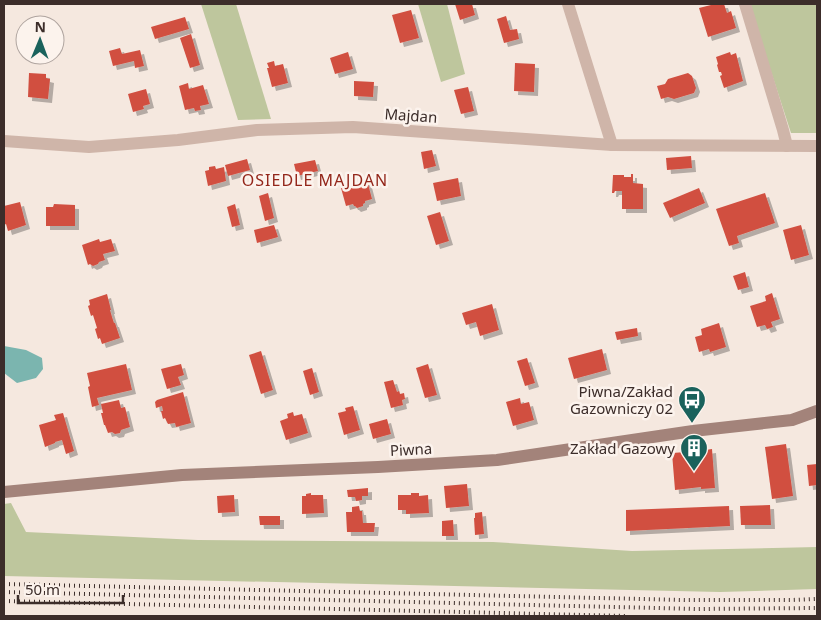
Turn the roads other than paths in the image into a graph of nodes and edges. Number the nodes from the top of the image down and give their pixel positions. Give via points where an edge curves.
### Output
1 (568, 4) edge
2 (745, 4) edge
3 (4, 140) edge
4 (612, 145) junction
5 (787, 146) junction
6 (817, 146) edge
7 (817, 411) edge
8 (4, 492) edge

1 - 4 street
2 - 5 street
3 - 4 street, Majdan via 89,147 257,130 353,127
4 - 5 street, Majdan
5 - 6 street, Majdan
7 - 8 street, Piwna via 792,420 497,460 182,475

